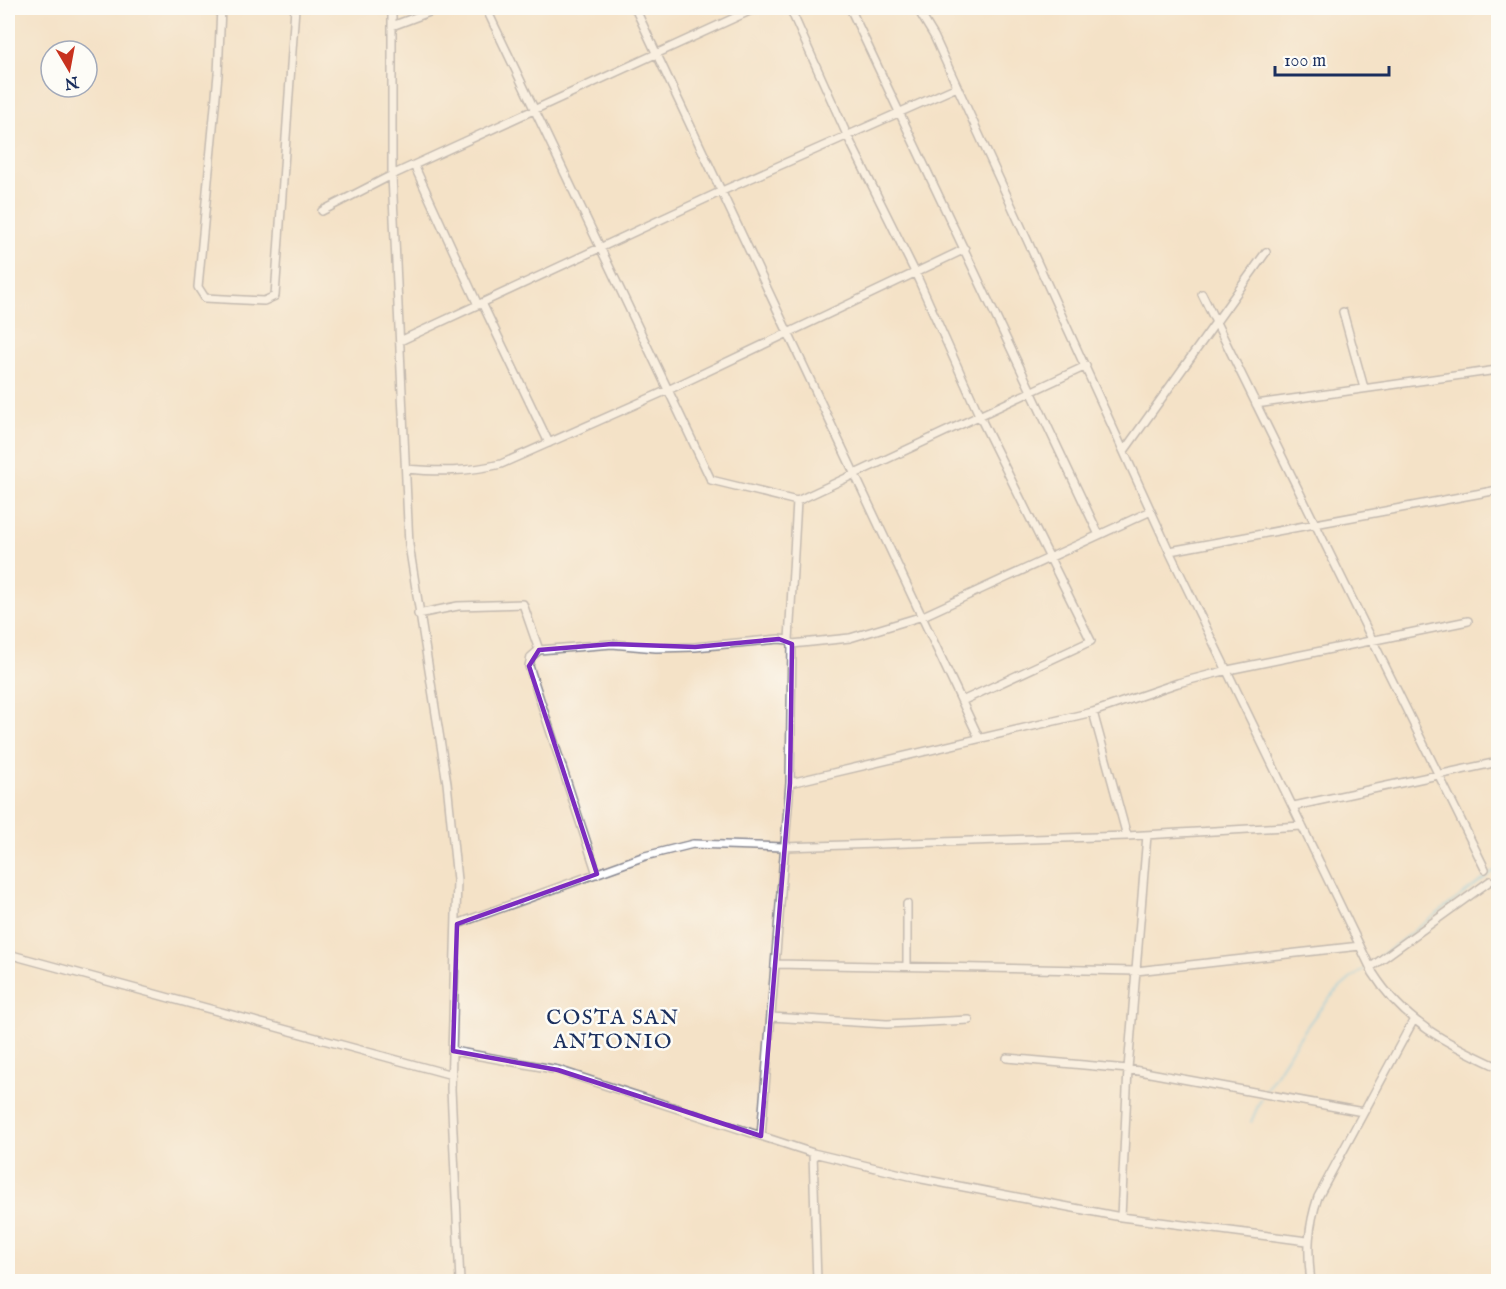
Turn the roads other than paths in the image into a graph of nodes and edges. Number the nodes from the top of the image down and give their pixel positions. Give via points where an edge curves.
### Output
1 (221, 8) edge
2 (295, 8) edge
3 (392, 8) edge
4 (440, 8) edge
5 (486, 8) edge
6 (635, 8) edge
7 (756, 8) edge
8 (790, 8) edge
9 (850, 8) edge
10 (917, 8) edge
11 (392, 26) junction
12 (657, 53) junction
13 (957, 87) junction
14 (534, 110) junction
15 (900, 111) junction
16 (847, 135) junction
17 (414, 165) junction
18 (392, 175) junction
19 (722, 191) junction
20 (322, 211) dead end
21 (600, 248) junction
22 (965, 249) junction
23 (1266, 252) dead end
24 (915, 272) junction
25 (1202, 294) dead end
26 (480, 304) junction
27 (1343, 312) dead end
28 (1216, 323) junction
29 (789, 332) junction
30 (400, 341) junction
31 (1086, 366) junction
32 (1497, 370) edge
33 (1364, 388) junction
34 (668, 390) junction
35 (1032, 393) junction
36 (1257, 404) junction
37 (980, 417) junction
38 (549, 443) junction
39 (1124, 451) junction
40 (406, 469) junction
41 (856, 473) junction
42 (1498, 490) edge
43 (797, 501) junction
44 (1151, 511) junction
45 (1315, 522) junction
46 (1099, 535) junction
47 (1170, 551) junction
48 (1048, 558) junction
49 (418, 614) junction
50 (923, 616) junction
51 (1468, 621) dead end
52 (1373, 641) junction
53 (790, 642) junction
54 (539, 650) junction
55 (1228, 670) junction
56 (962, 701) junction
57 (1093, 712) junction
58 (979, 738) junction
59 (1498, 762) edge
60 (1439, 775) junction
61 (790, 783) junction
62 (1294, 806) junction
63 (1302, 826) junction
64 (1147, 835) junction
65 (1127, 836) junction
66 (784, 847) junction
67 (1485, 869) dead end
68 (597, 874) junction
69 (1490, 881) dead end
70 (907, 904) dead end
71 (457, 924) junction
72 (1360, 946) junction
73 (8, 954) edge
74 (775, 964) junction
75 (907, 966) junction
76 (1371, 967) junction
77 (1136, 971) junction
78 (771, 1017) junction
79 (969, 1020) dead end
80 (1413, 1021) junction
81 (453, 1051) junction
82 (1007, 1058) dead end
83 (1498, 1067) edge
84 (1128, 1069) junction
85 (452, 1075) junction
86 (1363, 1112) junction
87 (761, 1136) junction
88 (813, 1153) junction
89 (1121, 1217) junction
90 (1307, 1241) junction
91 (460, 1281) edge
92 (817, 1281) edge
93 (1311, 1281) edge

1 - 2 street via 198,287 205,298 264,301 275,296
3 - 11 street
4 - 11 street
5 - 14 street
6 - 12 street
7 - 12 street
8 - 16 street
9 - 15 street
10 - 13 street
11 - 18 street
12 - 14 street
12 - 19 street
13 - 15 street
13 - 31 street
14 - 17 street
14 - 21 street
15 - 16 street
15 - 22 street
16 - 19 street
16 - 24 street
17 - 18 street
17 - 26 street
18 - 20 street
18 - 30 street
19 - 21 street
19 - 29 street
21 - 26 street
21 - 34 street
22 - 24 street
22 - 35 street
23 - 28 street
24 - 29 street
24 - 37 street
25 - 28 street
26 - 30 street
26 - 38 street
27 - 33 street
28 - 36 street
28 - 39 street
29 - 34 street
29 - 41 street
30 - 40 street
31 - 35 street
31 - 39 street
32 - 33 street
33 - 36 street
34 - 38 street
34 - 43 street via 711,480
35 - 37 street
35 - 46 street
36 - 45 street
37 - 41 street
37 - 48 street
38 - 40 street via 474,471
39 - 44 street
40 - 49 street via 409,545
41 - 43 street
41 - 50 street
42 - 45 street
43 - 53 street
44 - 46 street
44 - 47 street
45 - 47 street
45 - 52 street
46 - 48 street
47 - 55 street
48 - 50 street
48 - 56 street via 1091,641
49 - 54 street via 458,606 523,604
49 - 71 street via 454,834
50 - 53 street via 850,638
50 - 56 street
51 - 52 street
52 - 55 street
52 - 60 street
53 - 54 street via 656,648 612,644
53 - 61 street
54 - 68 street via 531,657 530,666
55 - 57 street
55 - 62 street
56 - 58 street
57 - 58 street
57 - 65 street
58 - 61 street
59 - 60 street
60 - 62 street
60 - 67 street
61 - 66 street
62 - 63 street
63 - 64 street
63 - 72 street
64 - 65 street
64 - 77 street
65 - 66 street
66 - 68 street via 693,844
66 - 74 street
68 - 71 street
69 - 76 street
70 - 75 street
71 - 81 street
72 - 76 street
72 - 77 street
73 - 85 street
74 - 75 street
74 - 78 street
75 - 77 street
76 - 80 street via 1389,997
77 - 84 street
78 - 79 street via 887,1023
78 - 87 street
80 - 83 street
80 - 86 street
81 - 85 street
81 - 87 street via 558,1070
82 - 84 street
84 - 86 street
84 - 89 street
85 - 91 street
86 - 90 street via 1318,1197
87 - 88 street
88 - 89 street via 922,1179
88 - 92 street
89 - 90 street
90 - 93 street

